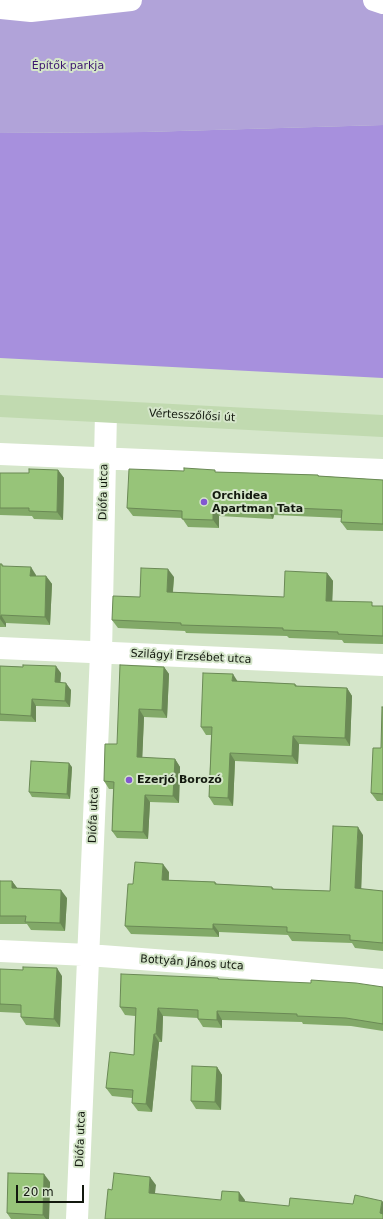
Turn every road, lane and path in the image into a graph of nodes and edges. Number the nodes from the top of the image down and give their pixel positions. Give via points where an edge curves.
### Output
1 (131, 0) edge
2 (374, 0) edge
3 (383, 3) edge
4 (0, 8) edge
5 (0, 406) edge
6 (106, 412) junction
7 (383, 426) edge
8 (0, 454) edge
9 (105, 459) junction
10 (383, 470) edge
11 (0, 648) edge
12 (101, 653) junction
13 (383, 665) edge
14 (0, 951) edge
15 (88, 955) junction
16 (383, 980) edge
17 (77, 1219) edge

1 - 4 street via 31,11
2 - 3 street
5 - 6 main road, Vértesszőlősi út
6 - 7 main road, Vértesszőlősi út
6 - 9 street, Diófa utca
8 - 9 street
9 - 10 street
9 - 12 street, Diófa utca
11 - 12 street, Szilágyi Erzsébet utca
12 - 13 street, Szilágyi Erzsébet utca
12 - 15 street, Diófa utca
14 - 15 street, Bottyán János utca
15 - 16 street, Bottyán János utca
15 - 17 street, Diófa utca

